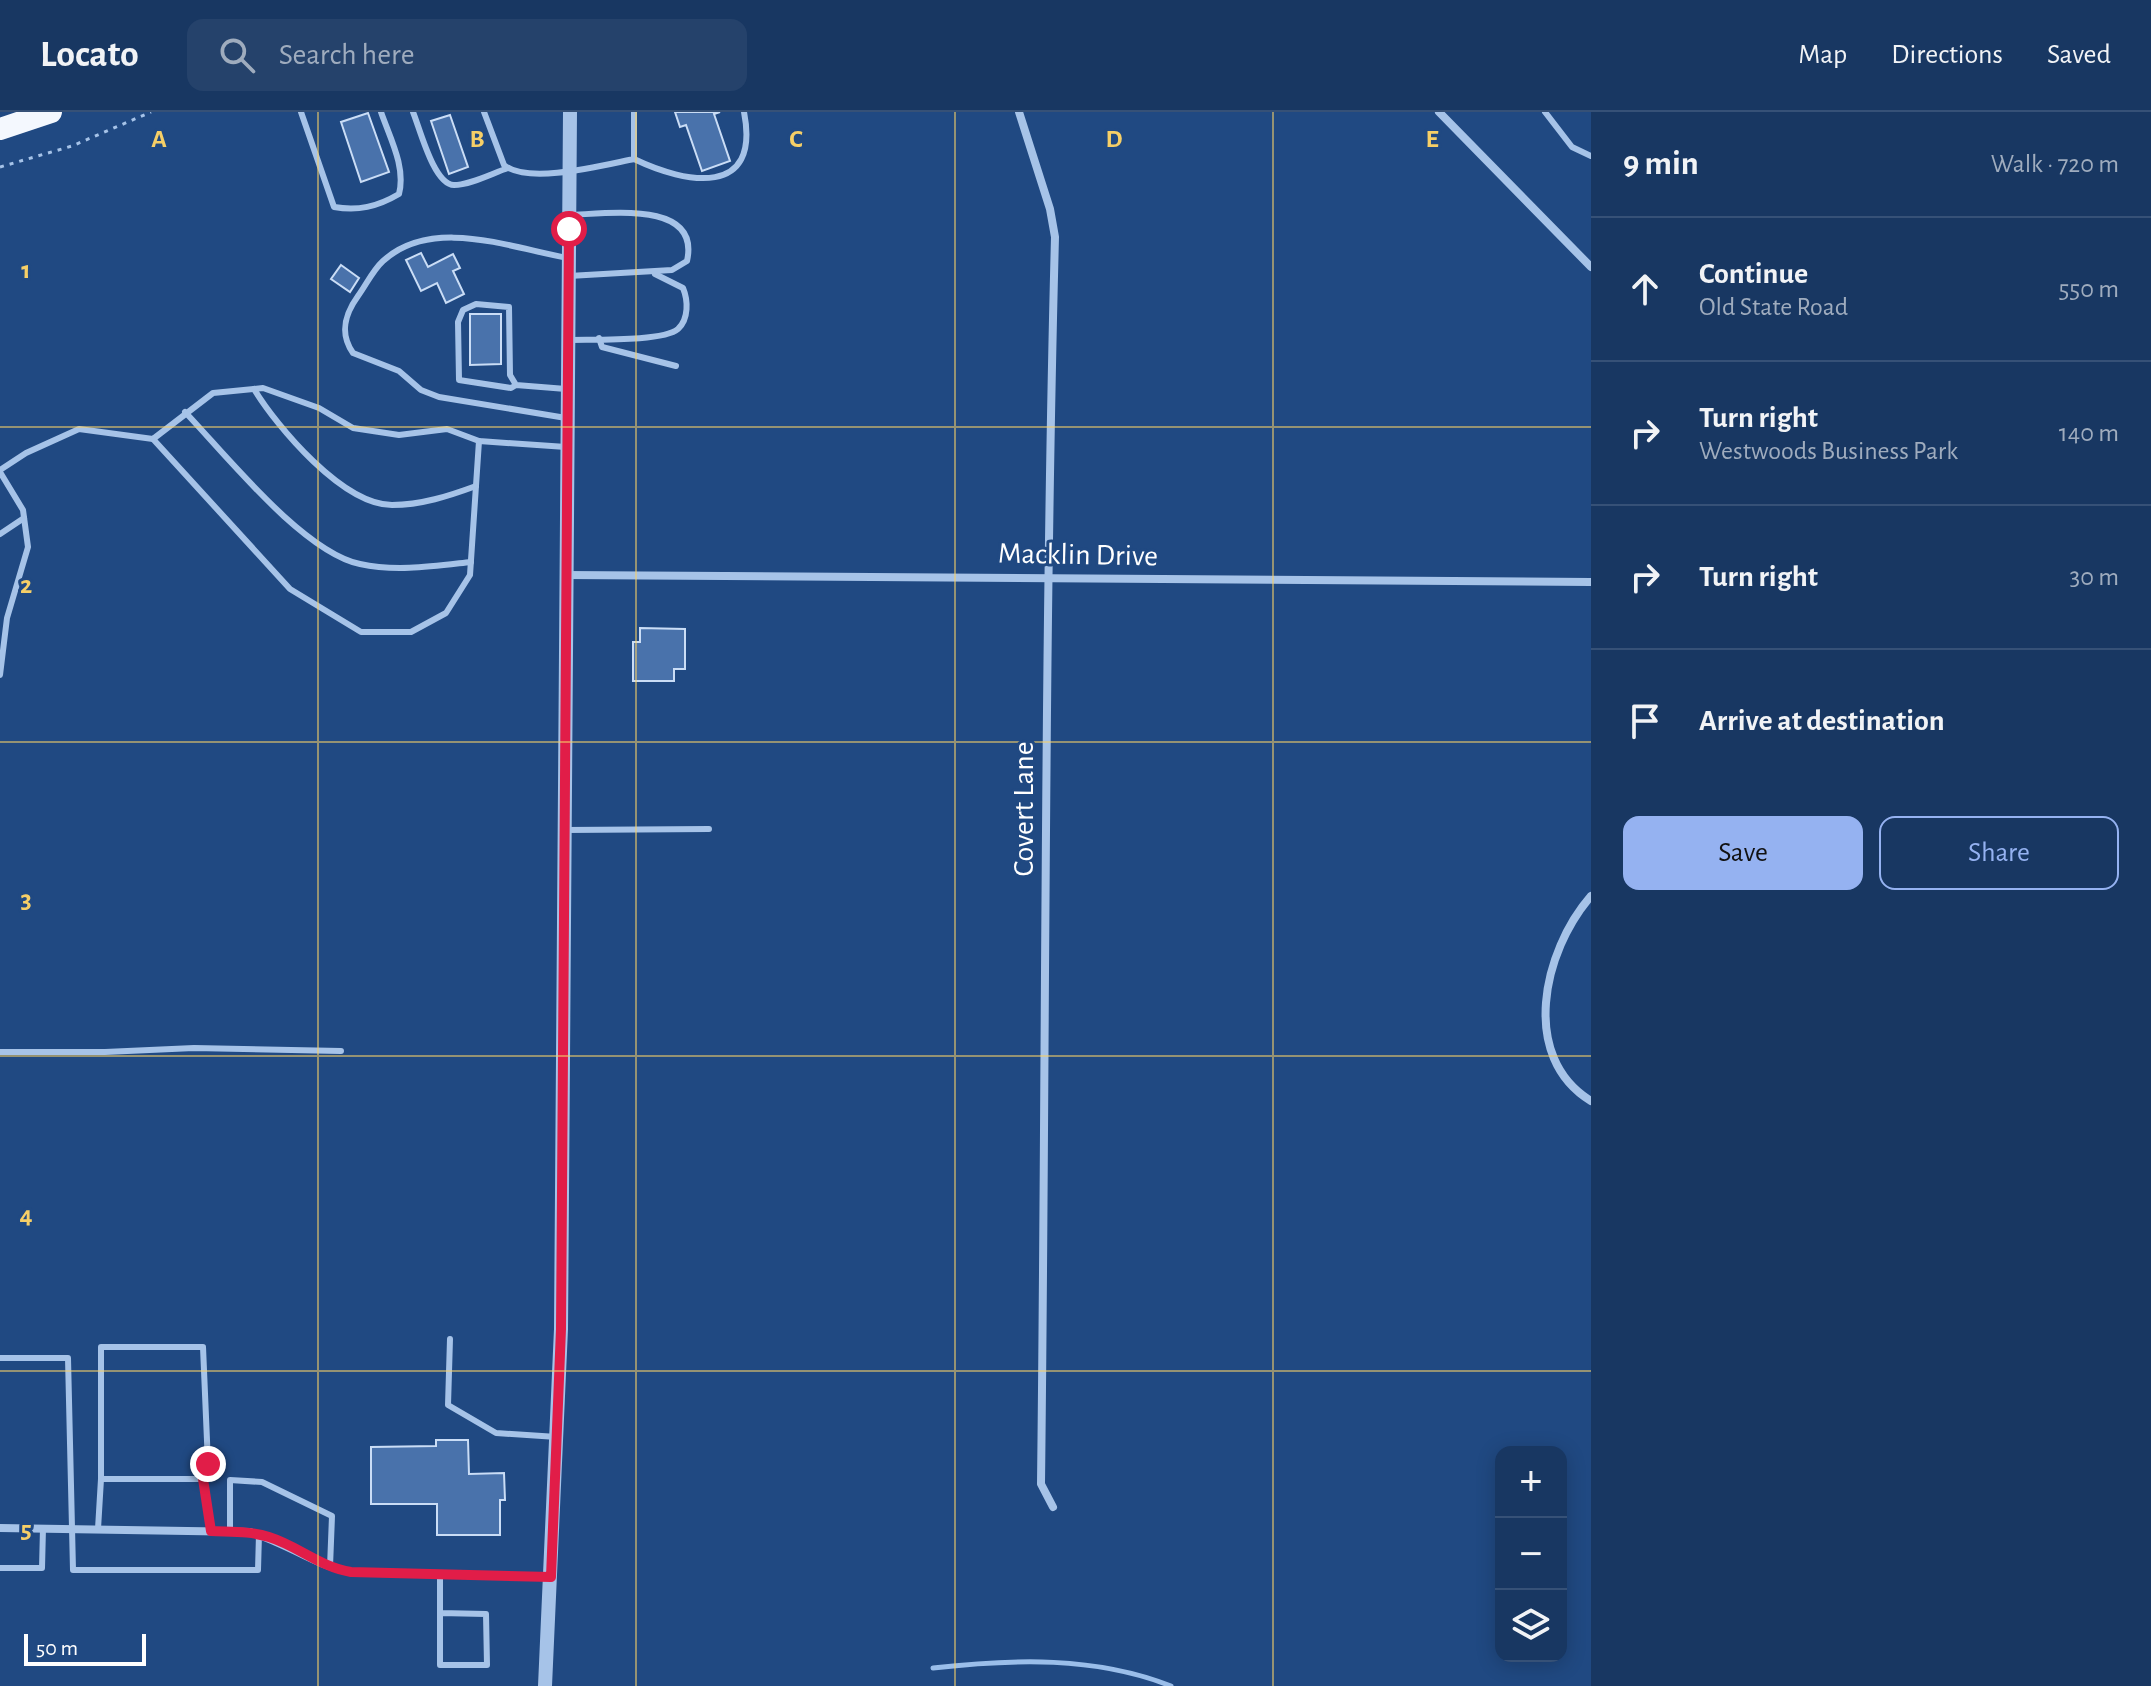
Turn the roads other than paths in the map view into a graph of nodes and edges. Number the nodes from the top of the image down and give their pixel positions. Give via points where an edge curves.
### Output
1 (51, 112) edge
2 (301, 112) edge
3 (381, 112) edge
4 (413, 112) edge
5 (484, 112) edge
6 (570, 112) edge
7 (634, 112) edge
8 (744, 112) edge
9 (1019, 112) edge
10 (1439, 112) edge
11 (1545, 112) edge
12 (0, 129) edge
13 (1591, 156) edge
14 (634, 159) junction
15 (508, 168) junction
16 (569, 172) junction
17 (569, 215) junction
18 (568, 258) junction
19 (1591, 267) edge
20 (647, 272) junction
21 (568, 276) junction
22 (599, 338) junction
23 (567, 340) junction
24 (676, 366) dead end
25 (516, 385) junction
26 (254, 389) junction
27 (567, 390) junction
28 (185, 412) junction
29 (567, 418) junction
30 (153, 439) junction
31 (479, 441) junction
32 (566, 447) junction
33 (0, 471) edge
34 (476, 486) junction
35 (24, 518) junction
36 (0, 534) edge
37 (471, 562) junction
38 (565, 575) junction
39 (1046, 578) junction
40 (1591, 582) edge
41 (3, 619) edge
42 (0, 675) edge
43 (709, 829) dead end
44 (564, 830) junction
45 (1591, 896) edge
46 (341, 1051) dead end
47 (0, 1052) edge
48 (1591, 1101) edge
49 (450, 1339) dead end
50 (0, 1358) edge
51 (557, 1437) junction
52 (101, 1479) junction
53 (203, 1479) junction
54 (1053, 1507) dead end
55 (0, 1528) edge
56 (43, 1528) junction
57 (72, 1529) junction
58 (98, 1529) junction
59 (211, 1531) junction
60 (230, 1532) junction
61 (259, 1534) junction
62 (0, 1568) edge
63 (330, 1568) junction
64 (440, 1574) junction
65 (551, 1577) junction
66 (440, 1613) junction
67 (545, 1686) edge

1 - 12 highway
2 - 3 lane via 334,207 356,211 399,194 401,172
4 - 15 lane via 445,183 455,185
5 - 15 lane
6 - 16 street
7 - 14 lane
8 - 14 lane via 747,130 741,160 722,175 684,178
9 - 39 street, Covert Lane via 1055,237
10 - 19 street
11 - 13 lane via 1572,147
14 - 16 lane
15 - 16 lane
16 - 17 street
17 - 18 street
17 - 20 lane via 673,220 686,238 687,261 672,270
18 - 21 street
18 - 29 lane via 448,237 419,241 381,263 348,310 345,333 353,353 399,371 439,397
20 - 21 lane
20 - 22 lane via 683,288 683,323 668,334
21 - 23 street
22 - 23 lane
22 - 24 lane via 610,350
23 - 27 street
25 - 25 lane via 510,375 509,307 476,304 463,310 458,322 459,380
25 - 27 lane
26 - 28 lane via 213,393
26 - 31 lane via 319,408 353,428 399,435 447,429
26 - 34 lane via 311,459 359,496 389,505 439,499
27 - 29 street
28 - 30 lane
28 - 37 lane via 326,550 359,564 398,568
29 - 32 street
30 - 33 lane via 79,429
30 - 37 lane via 290,589 361,632 411,632 446,613 470,575
31 - 32 lane
31 - 34 lane
32 - 38 street
33 - 35 lane
34 - 37 lane
35 - 36 lane
35 - 41 lane via 28,547
38 - 39 street, Macklin Drive
38 - 44 street
39 - 40 street, Macklin Drive
39 - 54 street, Covert Lane via 1041,1484
41 - 42 lane
43 - 44 lane
44 - 51 street
45 - 48 street via 1554,954 1547,1028 1556,1070
46 - 47 lane
49 - 51 lane via 448,1405 496,1433
50 - 57 lane via 68,1358
51 - 65 street
52 - 53 lane
52 - 53 lane via 101,1347 203,1347 208,1464
52 - 58 lane
53 - 59 lane
55 - 56 street
56 - 57 street
56 - 62 lane via 42,1568
57 - 58 street
57 - 61 lane via 73,1570 258,1570
58 - 59 street
59 - 60 street
60 - 61 street
60 - 63 lane via 230,1480 262,1482 332,1516
61 - 63 street
63 - 64 street
64 - 65 street
64 - 66 lane
65 - 67 street
66 - 66 lane via 440,1665 487,1665 486,1614

